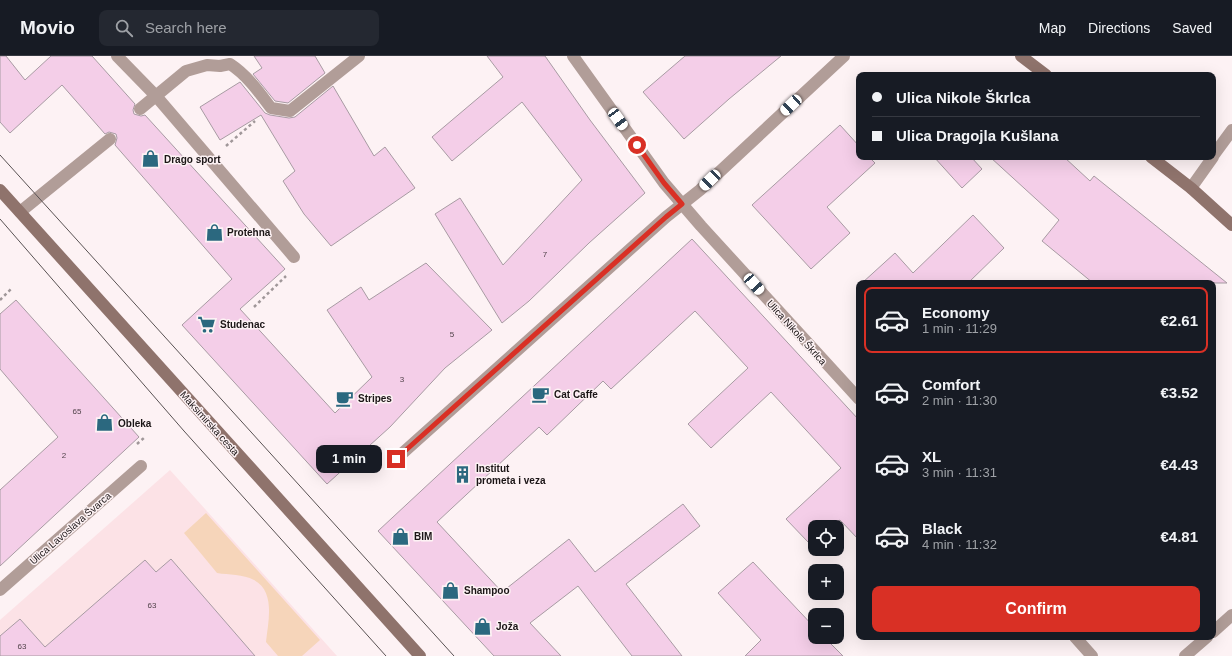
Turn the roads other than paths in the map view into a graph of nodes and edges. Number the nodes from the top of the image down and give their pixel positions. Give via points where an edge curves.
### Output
1 (117, 56) edge
2 (359, 56) edge
3 (573, 56) edge
4 (844, 56) edge
5 (1021, 56) edge
6 (233, 60) edge
7 (1042, 72) edge
8 (156, 96) junction
9 (140, 109) dead end
10 (1232, 130) edge
11 (110, 139) dead end
12 (1216, 153) edge
13 (1155, 160) edge
14 (1211, 160) edge
15 (1191, 188) junction
16 (0, 190) edge
17 (682, 204) junction
18 (20, 212) junction
19 (1232, 224) edge
20 (294, 257) road end
21 (856, 396) edge
22 (396, 459) dead end
23 (141, 466) dead end
24 (0, 590) edge
25 (1232, 615) edge
26 (1216, 629) edge
27 (1078, 640) edge
28 (1204, 640) edge
29 (420, 656) edge
30 (1092, 656) edge
31 (1185, 656) edge

1 - 8 street
2 - 6 street via 290,111 271,108
3 - 17 street, Ulica Nikole Škrlca via 664,183
4 - 17 street
5 - 7 main road
6 - 8 street via 220,66 207,65 186,71
8 - 9 street
8 - 20 street
10 - 12 street
11 - 18 street
13 - 15 main road
14 - 15 street
15 - 19 main road
16 - 18 main road, Maksimirska cesta
17 - 21 street, Ulica Nikole Škrlca
17 - 22 street
18 - 29 main road, Maksimirska cesta
23 - 24 street, Ulica Lavoslava Švarca
25 - 26 street
27 - 30 street
28 - 31 street

